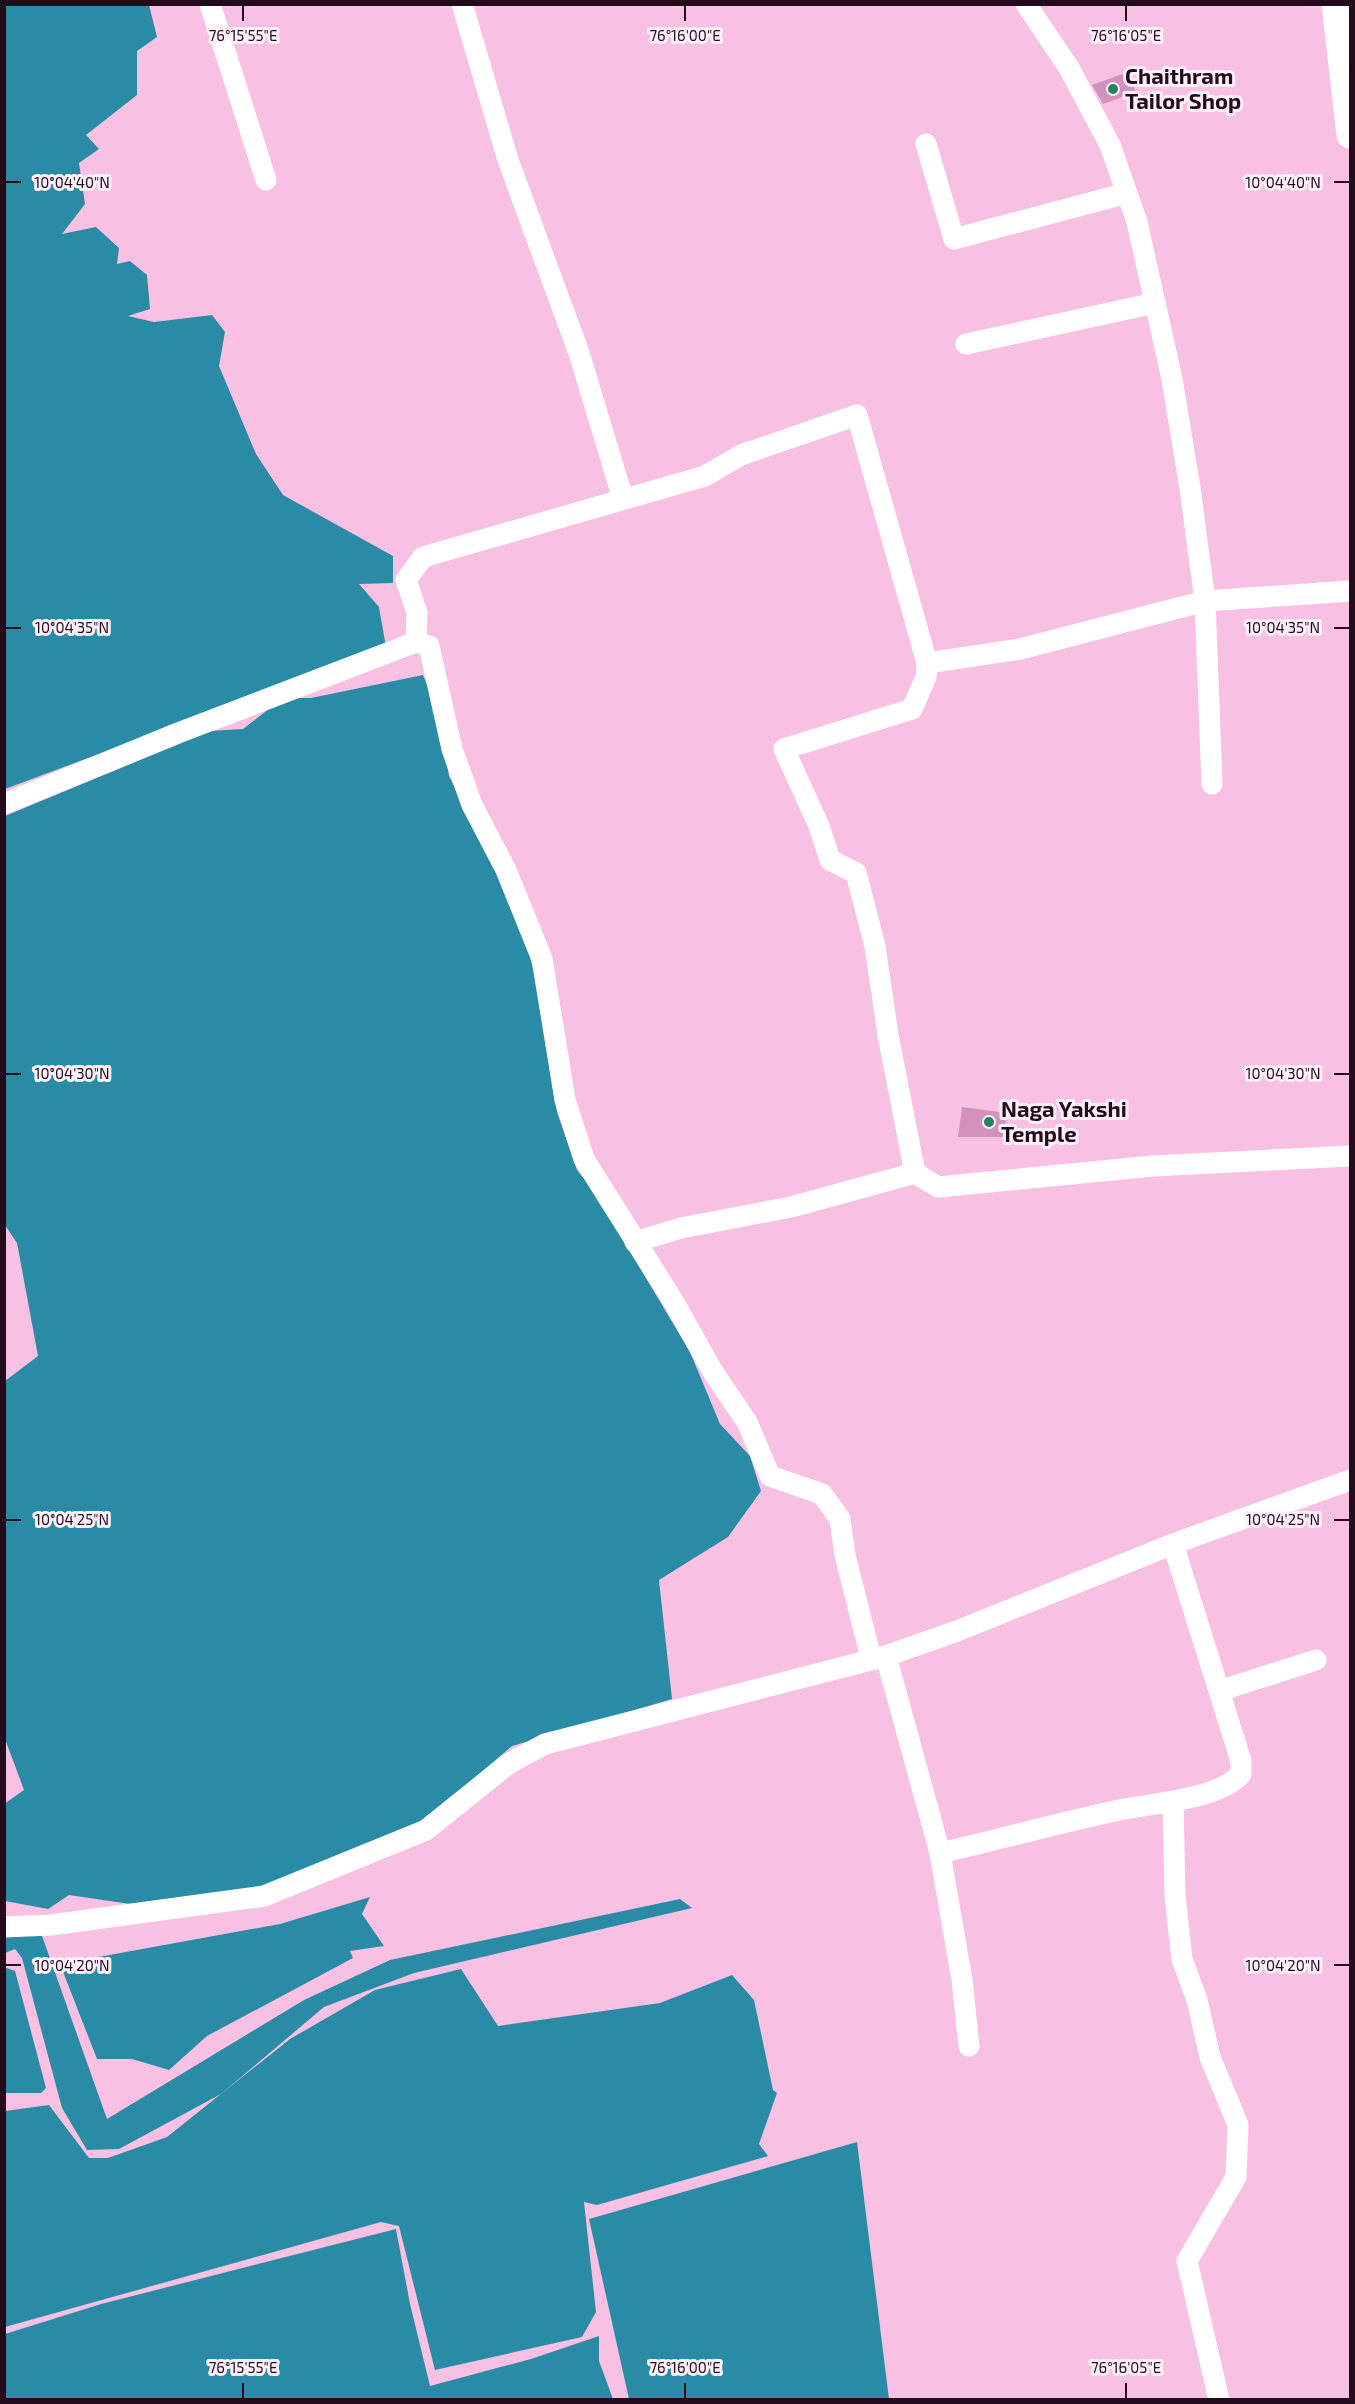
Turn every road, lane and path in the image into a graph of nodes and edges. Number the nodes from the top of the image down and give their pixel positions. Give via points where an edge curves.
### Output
1 (210, 4) edge
2 (462, 4) edge
3 (1026, 4) edge
4 (1335, 4) edge
5 (1350, 135) edge
6 (926, 144) dead end
7 (266, 180) dead end
8 (1127, 193) junction
9 (1155, 303) junction
10 (966, 344) dead end
11 (623, 499) junction
12 (1350, 591) edge
13 (1205, 601) junction
14 (417, 642) junction
15 (927, 663) junction
16 (1212, 784) dead end
17 (4, 804) edge
18 (1350, 1156) edge
19 (915, 1173) junction
20 (635, 1242) junction
21 (1350, 1480) edge
22 (1173, 1544) junction
23 (879, 1657) junction
24 (1316, 1660) dead end
25 (1219, 1690) junction
26 (1173, 1803) junction
27 (940, 1853) junction
28 (4, 1927) edge
29 (969, 2046) dead end
30 (1219, 2400) edge

1 - 7 street
2 - 11 street via 508,160 579,353
3 - 8 street via 1070,68 1110,146
4 - 5 street
6 - 8 street via 954,238
8 - 9 street
9 - 10 street
9 - 13 street via 1190,488
11 - 14 street via 423,557 406,580 417,614
11 - 15 street via 705,476 741,454 857,415
12 - 13 street
13 - 15 street via 1020,649
13 - 16 street
14 - 17 street
14 - 20 street via 429,646 452,749 472,805 506,870 542,959 565,1100 584,1159
15 - 19 street via 926,677 912,709 784,748 830,860 856,873 874,946
18 - 19 street via 1154,1166 938,1187
19 - 20 street via 791,1208 681,1228
20 - 23 street via 747,1422 770,1476 822,1494 840,1520 845,1555
21 - 22 street
22 - 23 street via 957,1631
22 - 25 street
23 - 27 street
23 - 28 street via 545,1744 508,1764 426,1830 264,1896 63,1924
24 - 25 street
25 - 26 street via 1241,1761 1241,1774 1234,1782
26 - 27 street via 1125,1809
26 - 30 street via 1175,1896 1182,1959 1197,2000 1210,2057 1238,2125 1236,2177 1187,2262
27 - 29 street

